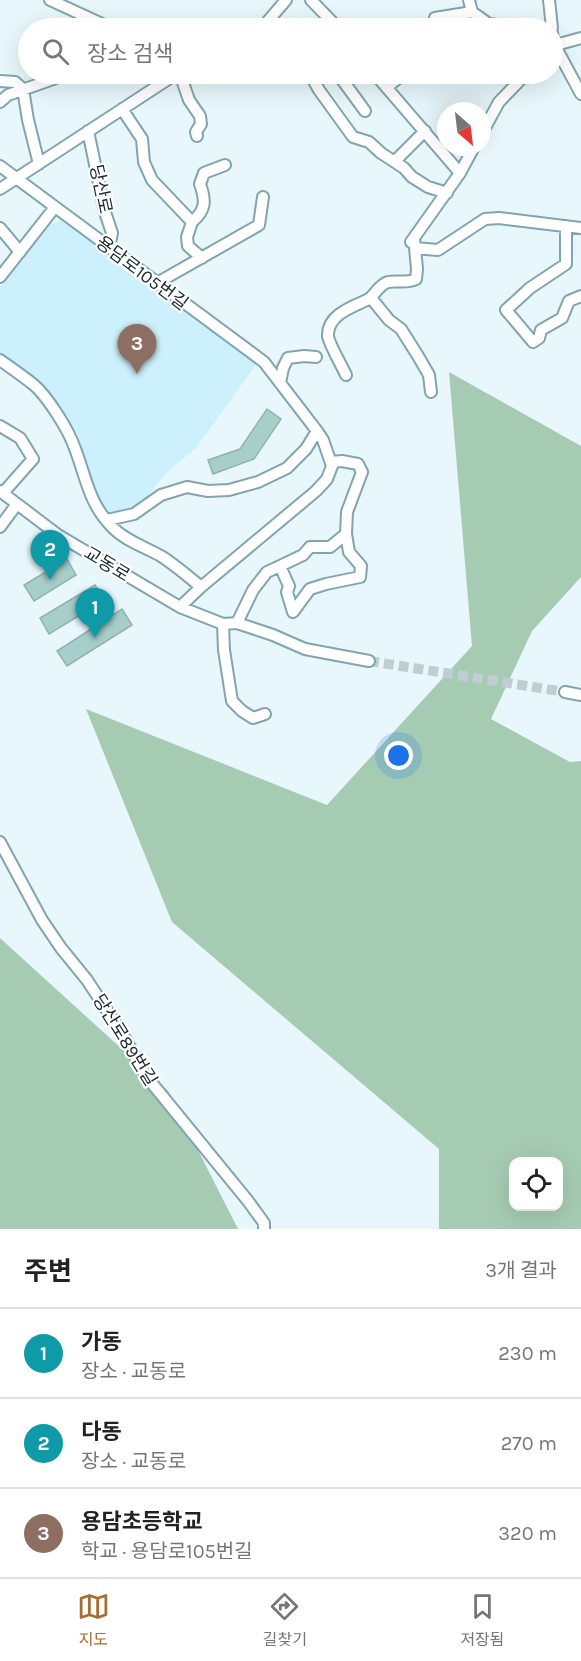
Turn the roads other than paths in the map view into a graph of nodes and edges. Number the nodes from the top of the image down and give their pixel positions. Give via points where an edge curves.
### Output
1 (50, 0) edge
2 (286, 0) edge
3 (311, 0) edge
4 (469, 0) edge
5 (549, 0) edge
6 (471, 12) junction
7 (89, 18) edge
8 (270, 18) edge
9 (328, 18) edge
10 (435, 18) edge
11 (480, 18) edge
12 (551, 18) edge
13 (563, 38) edge
14 (581, 38) edge
15 (563, 58) edge
16 (0, 81) edge
17 (38, 84) edge
18 (162, 84) edge
19 (182, 84) edge
20 (316, 84) edge
21 (345, 84) edge
22 (384, 84) edge
23 (391, 84) edge
24 (516, 84) edge
25 (387, 87) junction
26 (23, 89) junction
27 (581, 94) edge
28 (0, 102) edge
29 (122, 109) junction
30 (365, 111) dead end
31 (491, 117) edge
32 (88, 131) junction
33 (425, 131) junction
34 (197, 136) dead end
35 (469, 156) edge
36 (395, 161) junction
37 (39, 164) junction
38 (225, 165) dead end
39 (0, 166) edge
40 (460, 173) junction
41 (16, 178) junction
42 (0, 189) edge
43 (447, 193) junction
44 (262, 196) dead end
45 (55, 207) junction
46 (192, 222) junction
47 (566, 226) junction
48 (0, 228) edge
49 (581, 228) edge
50 (413, 244) junction
51 (109, 247) junction
52 (20, 252) junction
53 (202, 258) junction
54 (0, 277) edge
55 (157, 283) junction
56 (581, 296) edge
57 (371, 298) junction
58 (316, 357) dead end
59 (0, 360) edge
60 (346, 375) dead end
61 (280, 383) junction
62 (431, 392) dead end
63 (0, 426) edge
64 (317, 431) junction
65 (331, 462) junction
66 (1, 492) edge
67 (17, 504) junction
68 (107, 520) junction
69 (0, 527) edge
70 (346, 534) junction
71 (280, 566) junction
72 (201, 587) junction
73 (180, 607) junction
74 (237, 623) junction
75 (223, 624) junction
76 (369, 661) tunnel mouth
77 (565, 692) tunnel mouth
78 (581, 694) edge
79 (265, 714) dead end
80 (0, 842) edge
81 (264, 1229) edge

1 - 7 street
2 - 8 street
3 - 9 street
4 - 6 street
5 - 12 street
6 - 10 street
6 - 11 street
13 - 14 street
15 - 27 street
16 - 26 street via 15,82
17 - 26 street
18 - 29 street
19 - 34 street via 200,116
20 - 36 street via 353,138 369,142
21 - 30 street
22 - 25 street
23 - 25 street
24 - 31 street
25 - 33 street
26 - 28 street
26 - 37 street
29 - 32 street
29 - 46 street via 142,139 144,162 152,180
32 - 37 street
32 - 51 street, 당산로 via 112,233
33 - 36 street
33 - 40 street
35 - 40 street
36 - 43 street via 428,187
37 - 41 street
38 - 46 street via 204,174 200,184 204,206
39 - 41 street, 용담로105번길
40 - 43 street
41 - 42 street
41 - 45 street, 용담로105번길
43 - 50 street
44 - 53 street via 259,225
45 - 51 street, 용담로105번길
45 - 52 street
46 - 53 street via 188,246
47 - 49 street
47 - 50 street via 484,219 438,250
47 - 56 street via 566,264 506,310 533,342 542,330 562,318 569,301
48 - 52 street
50 - 57 street via 416,279 388,282 377,288
51 - 55 street, 용담로105번길
52 - 54 street
53 - 55 street
55 - 61 street, 용담로105번길 via 264,362
57 - 60 street via 340,313 331,324 328,337
57 - 62 street via 412,347 429,375
58 - 61 street via 288,358
59 - 68 street via 36,386 63,423 95,505
61 - 64 street, 용담로105번길
63 - 66 street via 20,438 33,459
64 - 65 street, 용담로105번길
64 - 68 street via 287,468 258,482 229,490 187,487 161,495 134,513
65 - 70 street via 358,464 362,472 347,512
65 - 72 street via 327,479 315,491
66 - 67 street, 교동로
67 - 69 street
67 - 73 street, 교동로 via 58,535
68 - 72 street via 135,544 161,556
70 - 71 street via 330,547 310,547 303,555
70 - 71 street via 349,552 361,566 360,577 310,589 293,612 289,586
71 - 74 street via 267,572 253,590
72 - 73 street
73 - 75 street, 교동로
74 - 75 street, 교동로
74 - 76 street, 교동로 via 305,649
75 - 79 street via 232,701 253,718
77 - 78 street
80 - 81 street, 당산로89번길 via 42,920 87,980 146,1076 248,1201

